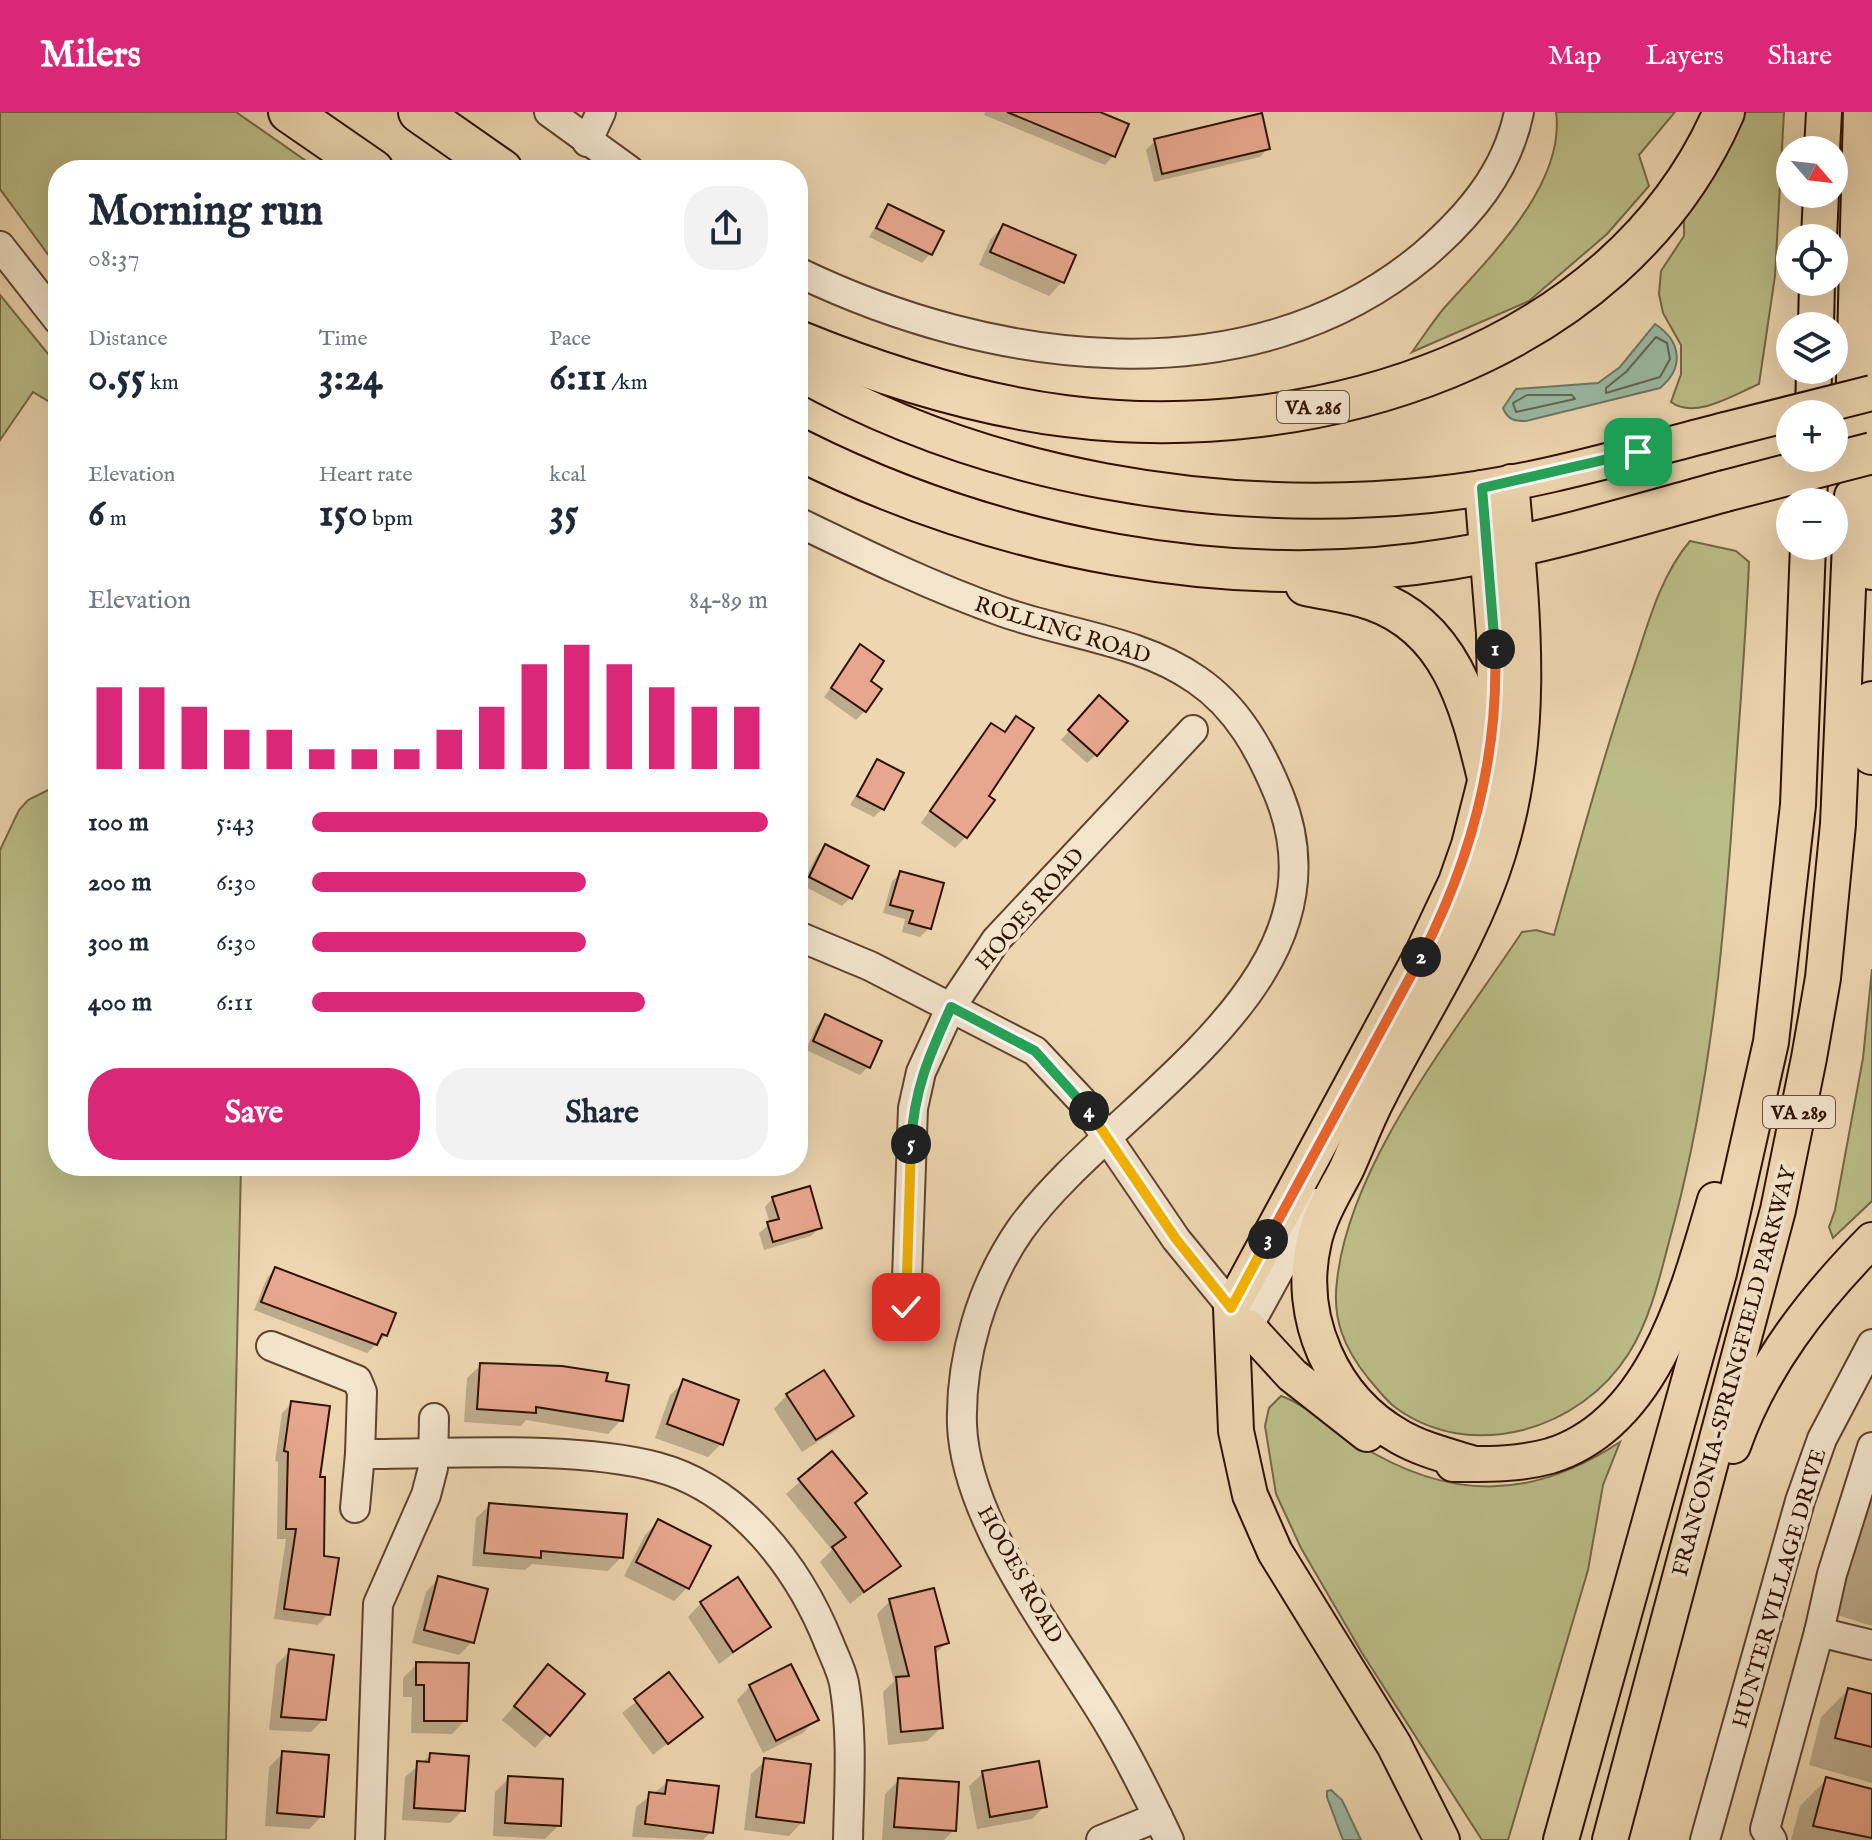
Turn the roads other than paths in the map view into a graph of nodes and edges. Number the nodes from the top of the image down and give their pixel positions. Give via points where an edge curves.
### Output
1 (289, 112) edge
2 (419, 112) edge
3 (549, 112) edge
4 (601, 112) edge
5 (1519, 112) edge
6 (1724, 112) edge
7 (1824, 112) edge
8 (1864, 112) edge
9 (1823, 136) edge
10 (587, 142) junction
11 (359, 160) edge
12 (488, 160) edge
13 (614, 160) edge
14 (0, 246) edge
15 (808, 276) edge
16 (48, 307) edge
17 (808, 345) edge
18 (808, 377) edge
19 (1867, 422) edge
20 (808, 454) edge
21 (1496, 485) junction
22 (808, 527) edge
23 (1502, 548) junction
24 (1807, 560) edge
25 (1207, 566) junction
26 (1872, 569) edge
27 (1872, 702) edge
28 (1193, 730) dead end
29 (1872, 754) edge
30 (1487, 774) junction
31 (1798, 805) junction
32 (808, 940) edge
33 (951, 1007) junction
34 (1378, 1098) junction
35 (1108, 1138) junction
36 (1872, 1240) edge
37 (906, 1307) dead end
38 (1240, 1317) junction
39 (1872, 1344) edge
40 (271, 1346) dead end
41 (434, 1418) dead end
42 (1872, 1447) edge
43 (360, 1454) junction
44 (434, 1454) junction
45 (1474, 1464) junction
46 (355, 1508) dead end
47 (1819, 1632) junction
48 (1872, 1645) edge
49 (1625, 1786) junction
50 (1164, 1828) edge
51 (370, 1840) edge
52 (848, 1840) edge
53 (1101, 1840) edge
54 (1442, 1840) edge
55 (1561, 1840) edge
56 (1610, 1840) edge
57 (1705, 1840) edge
58 (1772, 1840) edge

1 - 11 highway
2 - 12 highway
3 - 10 street
4 - 10 street
5 - 15 street via 1503,163 1488,187 1454,228 1411,265 1325,315 1227,346 1127,355 1023,344 908,314
6 - 17 highway, VA 286 via 1687,179 1647,232 1564,305 1482,353 1404,384 1337,402 1189,421 1069,417 933,389
7 - 9 main road
8 - 19 highway
10 - 13 street
14 - 16 street
18 - 21 main road via 934,432 1039,465 1139,487 1295,500 1384,498
19 - 21 main road, bridge via 1725,430
19 - 23 highway, bridge via 1725,491
19 - 26 highway
19 - 49 main road, FRANCONIA-SPRINGFIELD PARKWAY / VA 289 via 1838,824 1816,1018 1774,1223
20 - 25 highway via 866,482 979,522 1092,549
21 - 23 main road
22 - 35 street, ROLLING ROAD via 915,579 1008,614 1173,664 1223,702 1260,752 1284,806 1290,845 1292,889 1283,929 1266,968 1239,1006
23 - 25 highway via 1360,568
23 - 30 main road
23 - 34 main road via 1525,694 1509,813 1470,926
24 - 31 main road, FRANCONIA-SPRINGFIELD PARKWAY / VA 289
25 - 30 highway via 1359,596 1405,616 1457,673
27 - 29 highway
28 - 33 street, HOOES ROAD via 996,940
30 - 38 main road via 1469,845 1440,919
31 - 45 main road via 1771,918 1736,1128 1691,1275 1658,1356 1617,1413 1568,1449 1514,1463
31 - 55 main road, FRANCONIA-SPRINGFIELD PARKWAY / VA 289 via 1771,1042 1742,1184
32 - 33 street
33 - 35 street via 1035,1051
33 - 37 street, HOOES ROAD via 921,1072 913,1108
34 - 38 street
34 - 45 main road via 1314,1241 1309,1278 1313,1323 1330,1365 1368,1415 1418,1446
35 - 38 street via 1183,1249
35 - 50 street, HOOES ROAD via 1035,1212 996,1271 968,1358 963,1440 992,1530 1111,1727
36 - 49 main road via 1798,1325 1746,1412 1680,1635
38 - 45 main road via 1292,1375 1374,1438 1436,1465
38 - 54 main road via 1236,1431 1255,1510 1275,1552 1413,1777
39 - 57 street, HUNTER VILLAGE DRIVE via 1822,1439 1800,1501
40 - 43 street via 357,1380 362,1392
41 - 44 street
42 - 47 street
43 - 44 street
43 - 46 street
44 - 51 street via 426,1495 378,1604
44 - 52 street via 600,1458 658,1467 701,1487 738,1513 804,1586 843,1679 849,1721
47 - 48 street
47 - 58 street via 1765,1829
49 - 56 main road, FRANCONIA-SPRINGFIELD PARKWAY / VA 289
50 - 53 street

